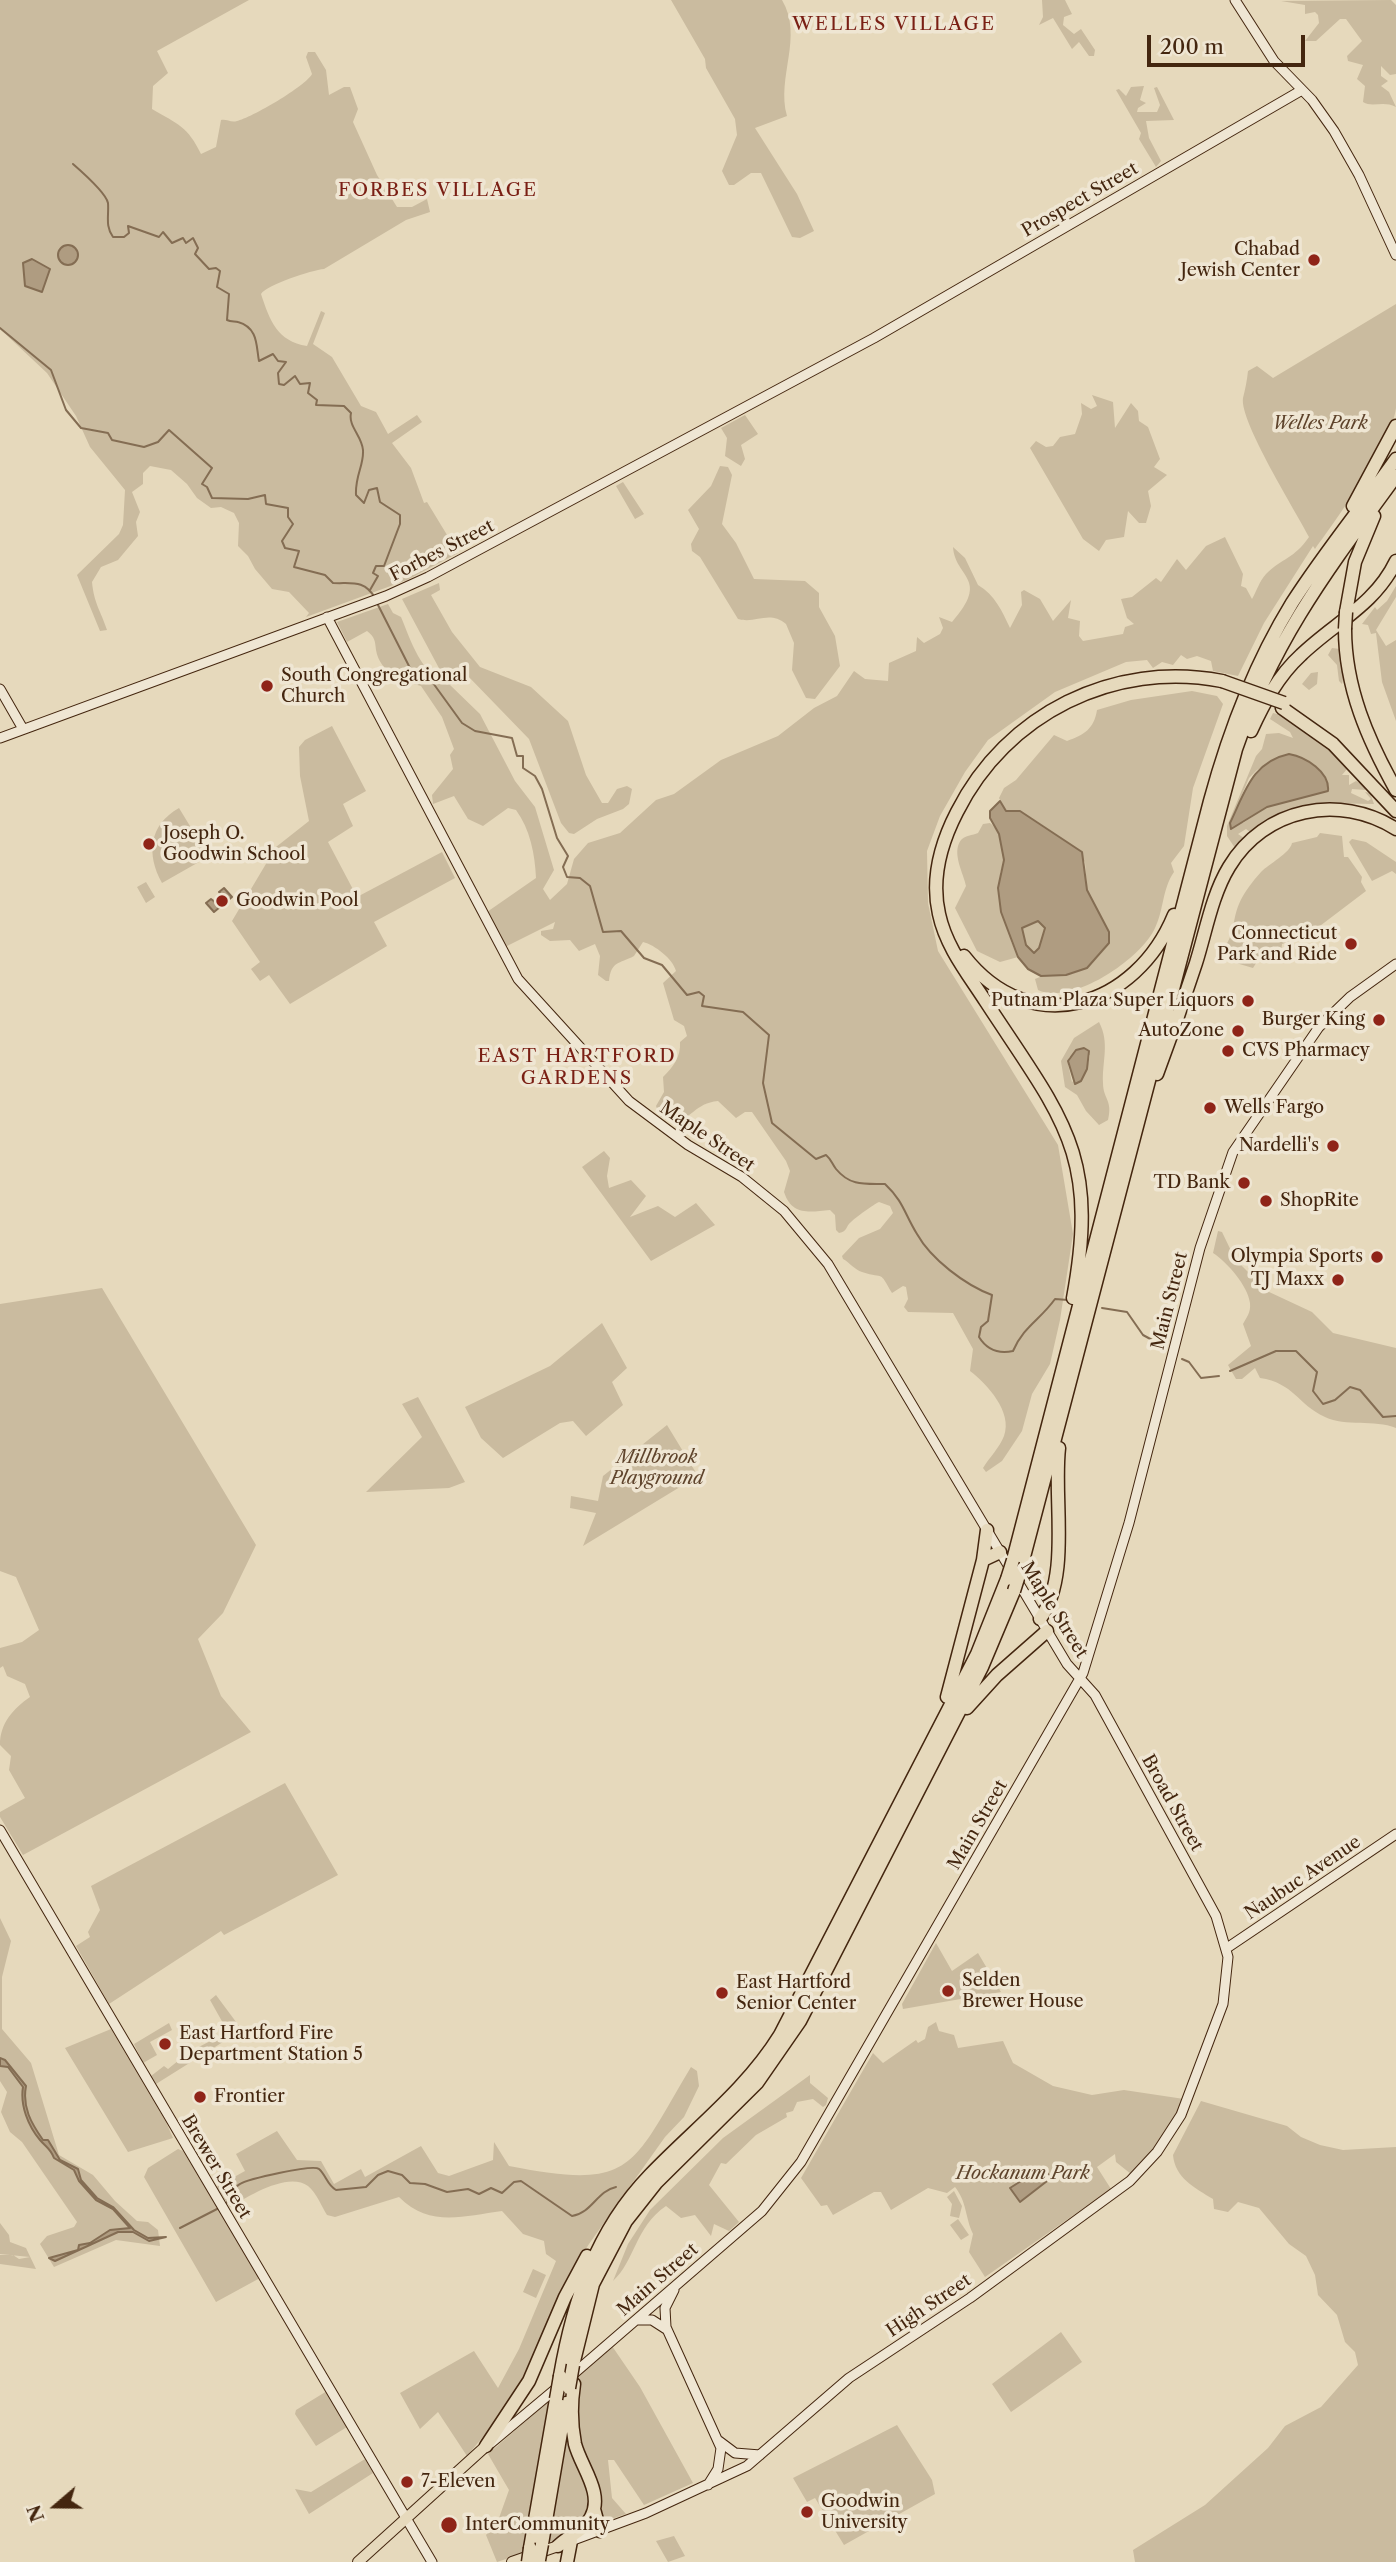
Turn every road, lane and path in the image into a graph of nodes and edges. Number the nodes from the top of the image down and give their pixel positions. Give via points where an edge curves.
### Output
1 (1236, 0) edge
2 (1302, 90) junction
3 (1396, 255) edge
4 (874, 338) joint
5 (1396, 426) edge
6 (1396, 459) edge
7 (1396, 476) edge
8 (1342, 534) junction
9 (1396, 561) edge
10 (327, 617) junction
11 (1221, 684) junction
12 (0, 689) edge
13 (1283, 705) junction
14 (23, 729) junction
15 (0, 738) edge
16 (1396, 790) edge
17 (1220, 802) junction
18 (1396, 802) edge
19 (1396, 811) edge
20 (1396, 830) edge
21 (1190, 880) junction
22 (1396, 964) edge
23 (1136, 1126) junction
24 (1065, 1361) junction
25 (1067, 1392) junction
26 (987, 1530) junction
27 (1000, 1552) junction
28 (983, 1560) junction
29 (1011, 1585) junction
30 (1040, 1619) junction
31 (1047, 1631) junction
32 (1081, 1678) junction
33 (950, 1730) junction
34 (929, 1746) junction
35 (0, 1830) edge
36 (1396, 1834) edge
37 (1227, 1948) junction
38 (789, 2031) junction
39 (781, 2043) junction
40 (602, 2241) junction
41 (682, 2281) junction
42 (633, 2322) junction
43 (667, 2331) junction
44 (571, 2386) junction
45 (718, 2440) junction
46 (486, 2446) junction
47 (761, 2454) junction
48 (704, 2488) junction
49 (594, 2510) junction
50 (406, 2519) junction
51 (600, 2531) junction
52 (565, 2543) junction
53 (536, 2546) junction
54 (535, 2561) edge
55 (358, 2562) edge
56 (432, 2562) edge
57 (512, 2562) edge
58 (567, 2562) edge

1 - 2 main road via 1275,61
2 - 3 main road via 1349,155
2 - 4 main road, Prospect Street
4 - 10 main road, Forbes Street via 390,595
5 - 8 highway
6 - 8 highway
7 - 16 highway, bridge via 1358,554 1346,612 1349,673 1358,708
7 - 17 highway via 1286,634 1248,716
8 - 21 highway via 1288,611 1244,696
9 - 17 highway via 1371,598 1306,650 1276,684
10 - 14 main road, Forbes Street
10 - 26 main road, Maple Street via 515,975 629,1101 742,1177 799,1226 847,1295
11 - 13 highway, bridge
11 - 21 highway via 1126,688 1073,705 1034,729 1003,756 973,796 950,846 942,892 951,931 979,972 1015,995 1060,1004 1103,995 1139,971 1165,936
11 - 24 highway via 1176,676 1134,680 1090,692 1048,712 982,771 956,813 941,853 937,900 947,938 1052,1103 1077,1160 1084,1229
12 - 14 main road
13 - 18 highway via 1316,721
13 - 19 highway via 1333,744
14 - 15 main road, Forbes Street
17 - 23 highway
20 - 23 highway via 1357,812 1314,810 1275,822 1243,847 1220,883 1145,1111
21 - 24 highway
22 - 32 main road, Main Street via 1350,997 1319,1027 1233,1152 1200,1248 1129,1523
23 - 25 highway
24 - 29 highway, bridge via 1013,1560
25 - 29 highway, bridge via 1020,1572
25 - 30 highway via 1057,1473 1058,1558
26 - 27 main road, Maple Street
26 - 28 highway
27 - 28 highway
27 - 30 main road, Maple Street
28 - 34 highway via 956,1669
29 - 33 highway via 998,1634
29 - 34 highway
30 - 31 main road, Maple Street
31 - 32 main road, Maple Street
31 - 33 highway via 997,1675
32 - 37 main road, Broad Street via 1095,1695 1213,1909
32 - 41 main road, Main Street via 797,2169 776,2197
33 - 38 highway
34 - 38 highway
35 - 50 main road, Brewer Street
36 - 37 main road, Naubuc Avenue
37 - 47 main road, High Street via 1225,1994 1191,2091 1170,2134 1142,2170 1101,2205 843,2382
38 - 39 highway
39 - 40 highway via 642,2183
39 - 44 highway, bridge via 747,2094 627,2218 595,2279
40 - 46 highway via 579,2269 529,2381
40 - 53 highway, bridge via 574,2310 556,2399
41 - 42 main road, Main Street
41 - 43 main road via 666,2305
42 - 43 main road via 652,2320
42 - 46 main road, Main Street
43 - 45 main road
44 - 49 highway via 574,2438 593,2490
44 - 53 highway
45 - 47 main road via 739,2454
45 - 48 main road via 719,2466
46 - 50 main road, Main Street
47 - 48 main road, High Street via 743,2469
48 - 51 main road, High Street
49 - 51 highway
49 - 52 highway
50 - 55 main road, Main Street
50 - 56 main road, Brewer Street
51 - 52 main road, High Street
52 - 57 main road, High Street
52 - 58 highway
53 - 54 highway, bridge

